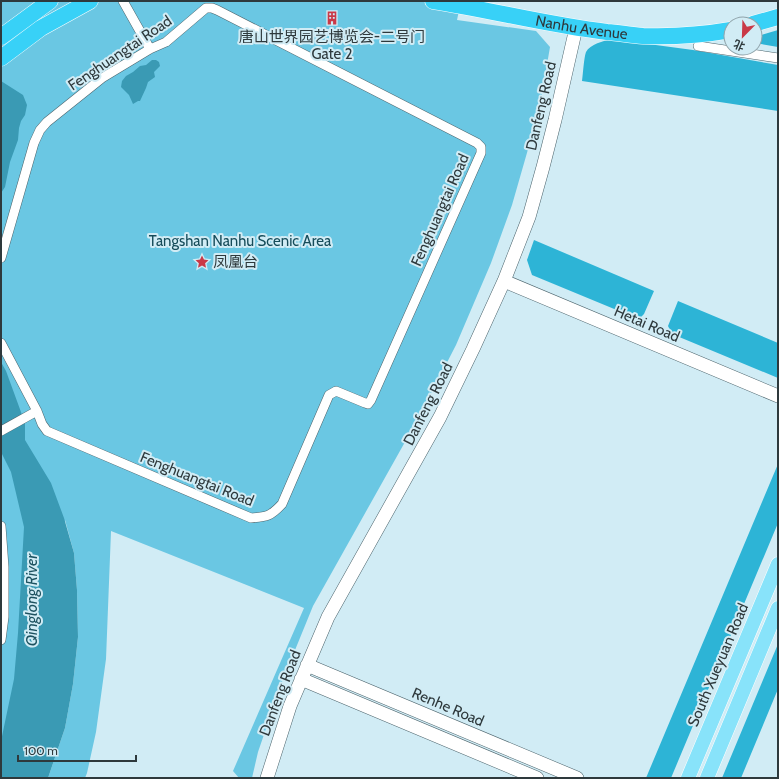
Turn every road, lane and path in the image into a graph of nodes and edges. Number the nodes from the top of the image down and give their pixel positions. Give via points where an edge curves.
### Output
1 (50, 1) edge
2 (90, 1) edge
3 (123, 1) edge
4 (433, 1) edge
5 (469, 4) edge
6 (778, 17) edge
7 (763, 21) edge
8 (576, 28) junction
9 (723, 31) edge
10 (1, 37) edge
11 (698, 46) dead end
12 (150, 49) junction
13 (1, 58) edge
14 (778, 58) edge
15 (1, 258) edge
16 (504, 281) junction
17 (1, 343) edge
18 (778, 396) edge
19 (37, 411) junction
20 (1, 431) edge
21 (1, 526) edge
22 (778, 564) edge
23 (778, 608) edge
24 (1, 640) edge
25 (307, 665) junction
26 (301, 679) junction
27 (267, 778) edge
28 (537, 778) edge
29 (577, 778) edge
30 (688, 778) edge
31 (707, 778) edge

1 - 10 highway
2 - 13 highway via 41,28
3 - 12 street
4 - 5 highway, Nanhu Avenue
5 - 8 highway, Nanhu Avenue
6 - 7 highway
8 - 9 highway, Nanhu Avenue via 642,36 684,36
8 - 16 main road, Danfeng Road via 529,217
11 - 14 street
12 - 15 street, Fenghuangtai Road via 102,78 40,130
12 - 19 street, Fenghuangtai Road via 166,42 206,8 212,8 477,143 481,147 481,153 371,400 368,404 336,391 329,395 282,504 275,512 265,517 251,518 47,431
16 - 18 main road, Hetai Road
16 - 25 main road, Danfeng Road via 440,417 328,617
17 - 19 street, Fenghuangtai Road
19 - 20 street
21 - 24 street via 4,567 4,617
22 - 30 main road, South Xueyuan Road
23 - 31 main road
25 - 26 main road, Danfeng Road
25 - 29 main road, Renhe Road
26 - 27 main road, Danfeng Road
26 - 28 main road, Renhe Road

